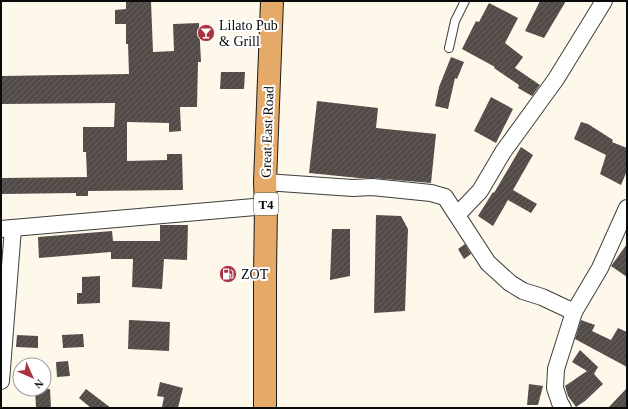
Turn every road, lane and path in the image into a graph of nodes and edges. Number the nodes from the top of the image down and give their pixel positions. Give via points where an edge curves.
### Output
1 (272, 1) edge
2 (465, 1) edge
3 (604, 1) edge
4 (449, 48) dead end
5 (265, 182) junction
6 (266, 206) junction
7 (627, 208) edge
8 (457, 215) junction
9 (7, 229) edge
10 (574, 312) junction
11 (1, 381) edge
12 (265, 408) edge
13 (563, 408) edge

1 - 5 highway, Great East Road / T4
2 - 4 lane via 455,21
3 - 8 street via 556,79 503,152 480,191
5 - 6 highway, Great East Road / T4
5 - 8 street via 431,193 445,197
6 - 9 street
6 - 12 highway, Great East Road / T4
7 - 10 street via 600,268
8 - 10 street via 488,263 510,283
9 - 11 street
10 - 13 street via 556,369 555,388

